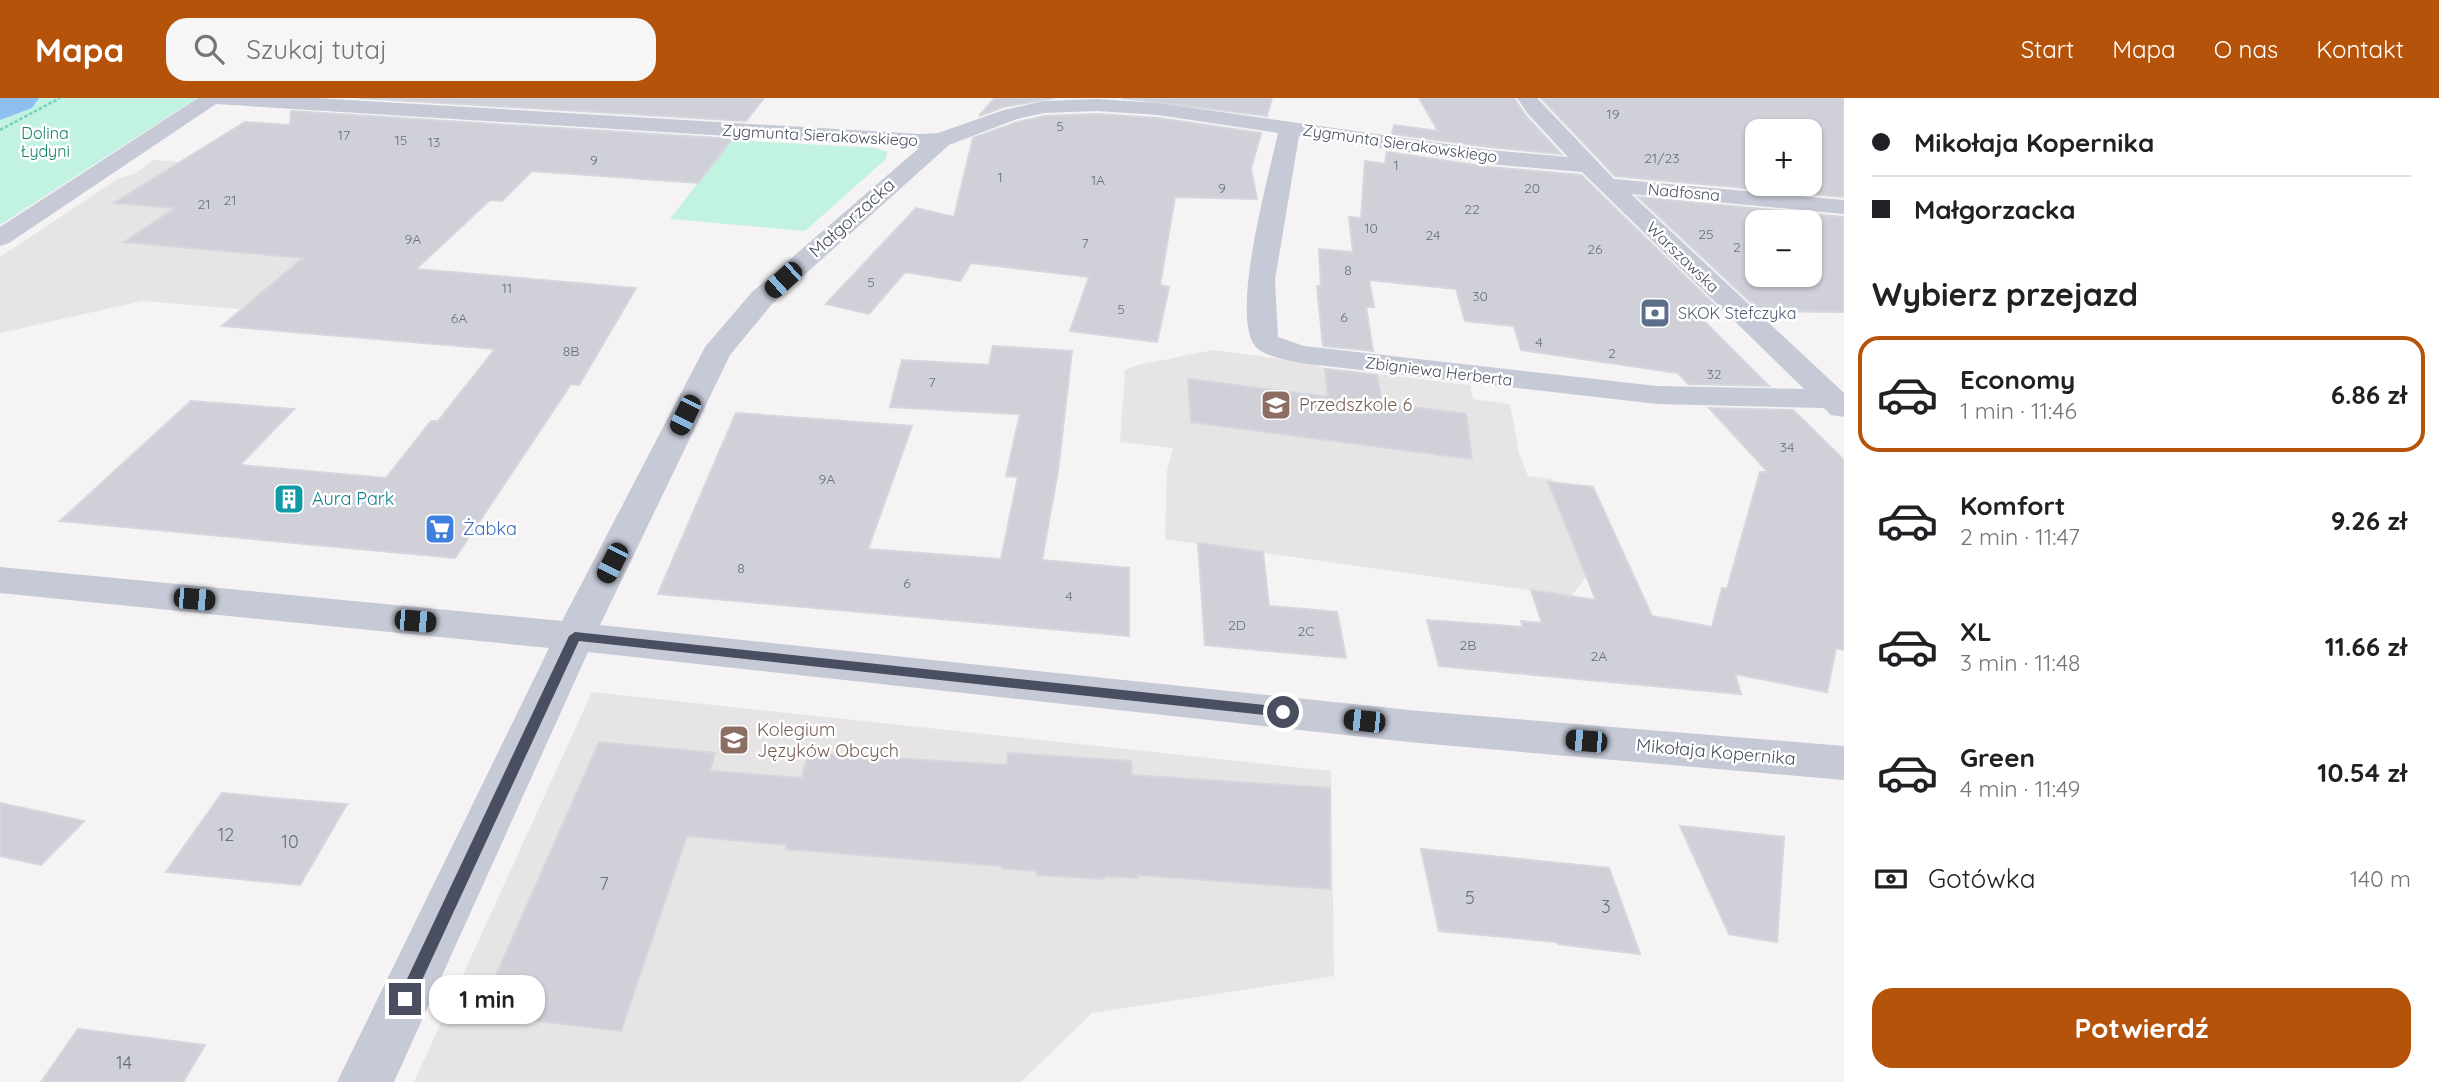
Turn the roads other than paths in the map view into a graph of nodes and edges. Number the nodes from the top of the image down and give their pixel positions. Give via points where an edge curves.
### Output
1 (212, 98) edge
2 (1527, 98) edge
3 (1159, 104) edge
4 (1290, 127) junction
5 (941, 140) junction
6 (1588, 166) junction
7 (1607, 185) junction
8 (1844, 207) edge
9 (0, 237) edge
10 (1838, 405) edge
11 (0, 580) edge
12 (575, 636) junction
13 (1844, 763) edge
14 (365, 1082) edge

1 - 5 street, Zygmunta Sierakowskiego via 862,139
1 - 9 street
2 - 6 street, Warszawska
3 - 4 street, Zygmunta Sierakowskiego
3 - 5 street, Zygmunta Sierakowskiego via 1044,107
4 - 6 street, Zygmunta Sierakowskiego via 1489,157
4 - 10 street, Zbigniewa Herberta via 1261,280 1262,334 1268,343 1300,354 1547,384
5 - 12 street, Małgorzacka via 762,298 716,353
6 - 7 street, Warszawska
7 - 8 street, Nadfosna
7 - 10 street, Warszawska
11 - 12 street, Mikołaja Kopernika
12 - 13 street, Mikołaja Kopernika via 1419,727
12 - 14 street, Małgorzacka

